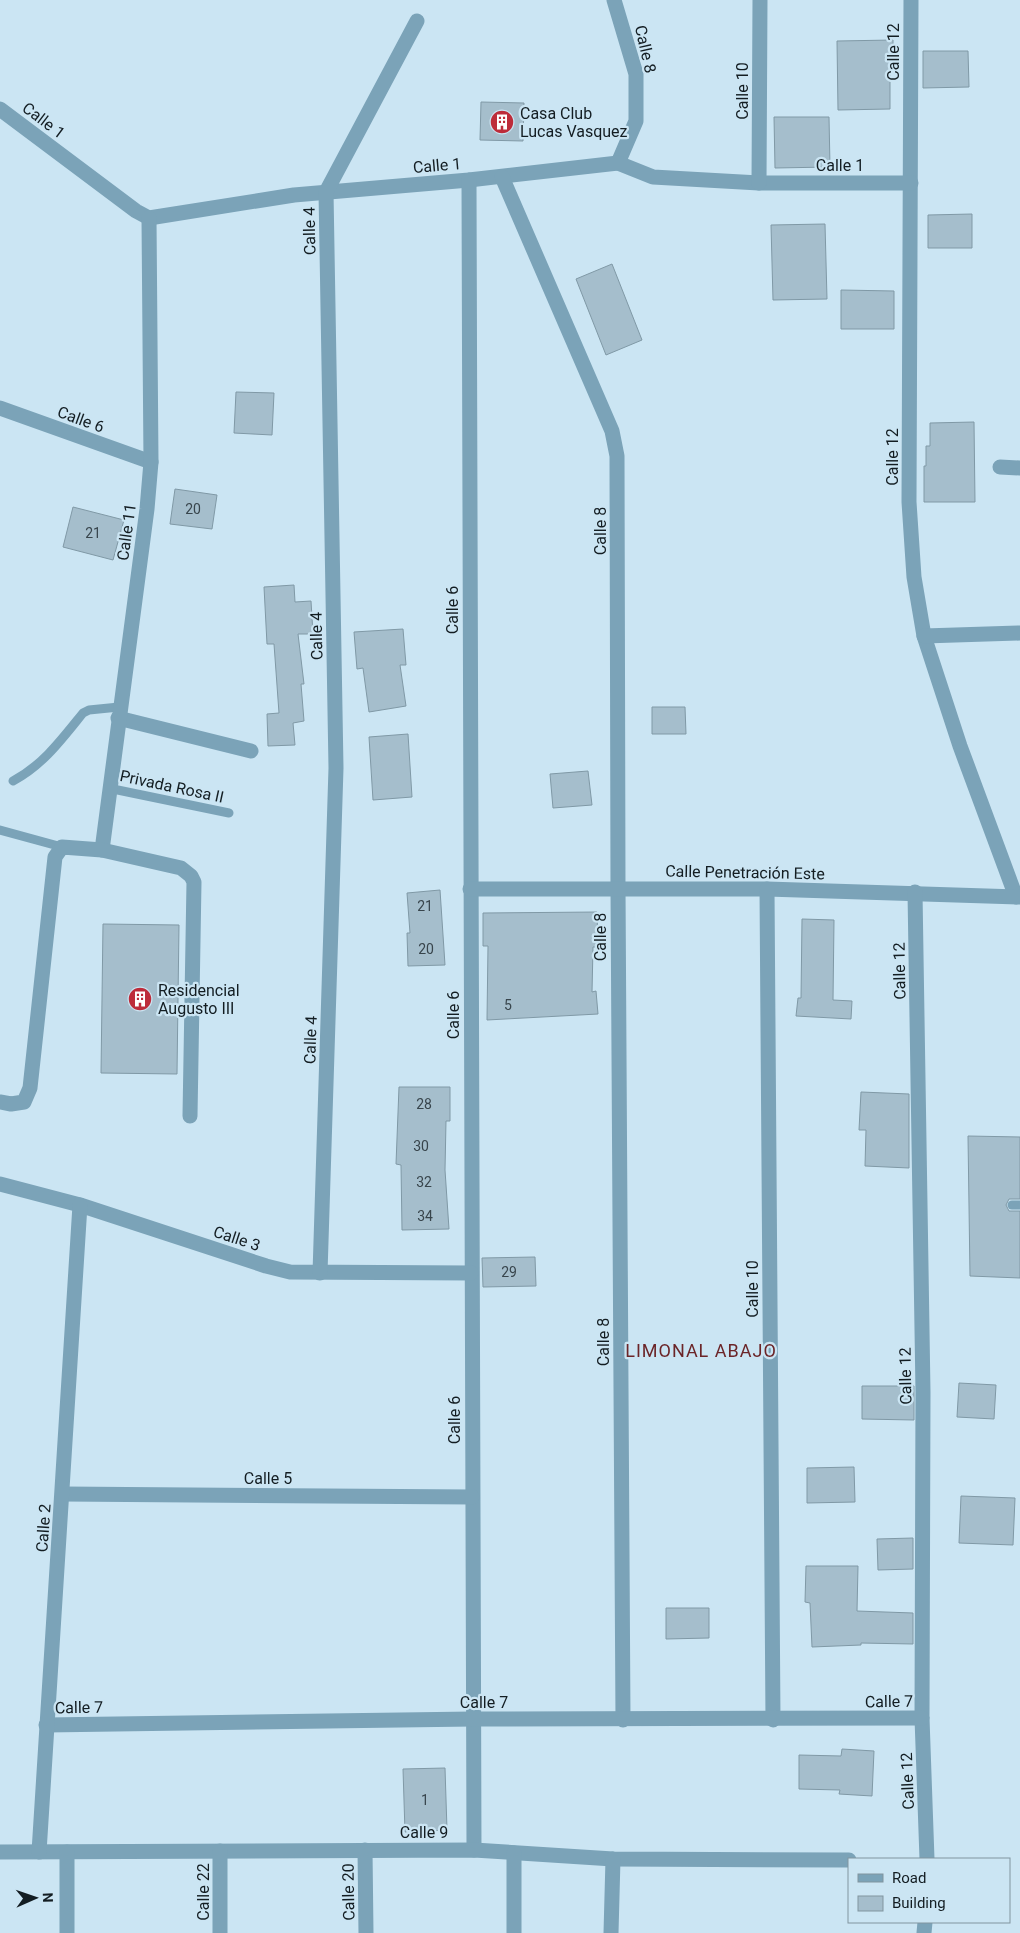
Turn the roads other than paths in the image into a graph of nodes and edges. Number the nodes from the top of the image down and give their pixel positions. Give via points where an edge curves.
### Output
1 (614, 0) edge
2 (760, 0) edge
3 (911, 0) edge
4 (418, 21) dead end
5 (0, 109) edge
6 (618, 163) junction
7 (502, 177) junction
8 (469, 180) junction
9 (759, 183) junction
10 (912, 183) junction
11 (326, 192) junction
12 (149, 218) junction
13 (0, 408) edge
14 (151, 462) junction
15 (1000, 467) dead end
16 (1020, 468) edge
17 (1020, 633) edge
18 (924, 636) junction
19 (119, 712) junction
20 (251, 751) dead end
21 (13, 781) dead end
22 (108, 788) junction
23 (229, 814) dead end
24 (0, 830) edge
25 (62, 847) junction
26 (102, 850) junction
27 (618, 888) junction
28 (470, 889) junction
29 (767, 889) junction
30 (915, 892) junction
31 (1018, 897) edge
32 (0, 1102) edge
33 (190, 1116) dead end
34 (0, 1184) edge
35 (80, 1206) junction
36 (320, 1273) junction
37 (471, 1273) junction
38 (63, 1494) junction
39 (472, 1497) junction
40 (922, 1718) junction
41 (473, 1719) junction
42 (623, 1720) junction
43 (773, 1720) junction
44 (46, 1725) junction
45 (365, 1850) junction
46 (474, 1850) junction
47 (220, 1851) junction
48 (0, 1852) edge
49 (39, 1852) junction
50 (67, 1852) junction
51 (514, 1853) junction
52 (927, 1858) edge
53 (614, 1859) junction
54 (848, 1860) edge
55 (67, 1933) edge
56 (220, 1933) edge
57 (366, 1933) edge
58 (514, 1933) edge
59 (611, 1933) edge

1 - 6 street, Calle 8 via 636,74 636,121
2 - 9 street, Calle 10
3 - 10 street, Calle 12
4 - 11 street, Calle 4
5 - 12 street, Calle 1 via 136,212
6 - 7 street, Calle 1
6 - 9 street, Calle 1 via 653,177
7 - 8 street, Calle 1
7 - 27 street, Calle 8 via 616,443
8 - 11 street, Calle 1
8 - 28 street, Calle 6
9 - 10 street, Calle 1
10 - 18 street, Calle 12 via 909,502 914,577
11 - 12 street, Calle 1
11 - 36 street, Calle 4 via 336,768
12 - 14 street, Calle 11
13 - 14 street, Calle 6
14 - 19 street, Calle 11
15 - 16 street
17 - 18 street
18 - 31 street, Calle 12 via 960,746
19 - 20 street
19 - 21 lane via 89,710 83,713 55,749 31,772
19 - 22 street, Calle 11
22 - 23 lane, Privada Rosa II
22 - 26 street, Calle 11
24 - 25 lane
25 - 26 street
25 - 32 street via 55,857 51,882 30,1088 24,1102
26 - 33 street via 181,868 188,871 194,882
27 - 28 street, Calle Penetración Este
27 - 29 street, Calle Penetración Este
27 - 42 street, Calle 8
28 - 37 street, Calle 6
29 - 30 street, Calle Penetración Este
29 - 43 street, Calle 10
30 - 31 street, Calle Penetración Este
30 - 40 street, Calle 12 via 923,1392
34 - 35 street, Calle 3
35 - 36 street, Calle 3 via 266,1266 290,1272
35 - 38 street, Calle 2
36 - 37 street, Calle 3
37 - 39 street, Calle 6
38 - 39 street, Calle 5
38 - 44 street, Calle 2
39 - 41 street, Calle 6
40 - 43 street, Calle 7
40 - 52 street, Calle 12
41 - 42 street, Calle 7
41 - 44 street, Calle 7
41 - 46 street, Calle 6
42 - 43 street, Calle 7
44 - 49 street, Calle 2
45 - 46 street, Calle 9
45 - 47 street, Calle 9
45 - 57 street, Calle 20
46 - 51 street, Calle 9
47 - 50 street, Calle 9
47 - 56 street, Calle 22
48 - 49 street, Calle 9
49 - 50 street, Calle 9
50 - 55 street
51 - 53 street, Calle 9
51 - 58 street
53 - 54 street, Calle 9
53 - 59 street

